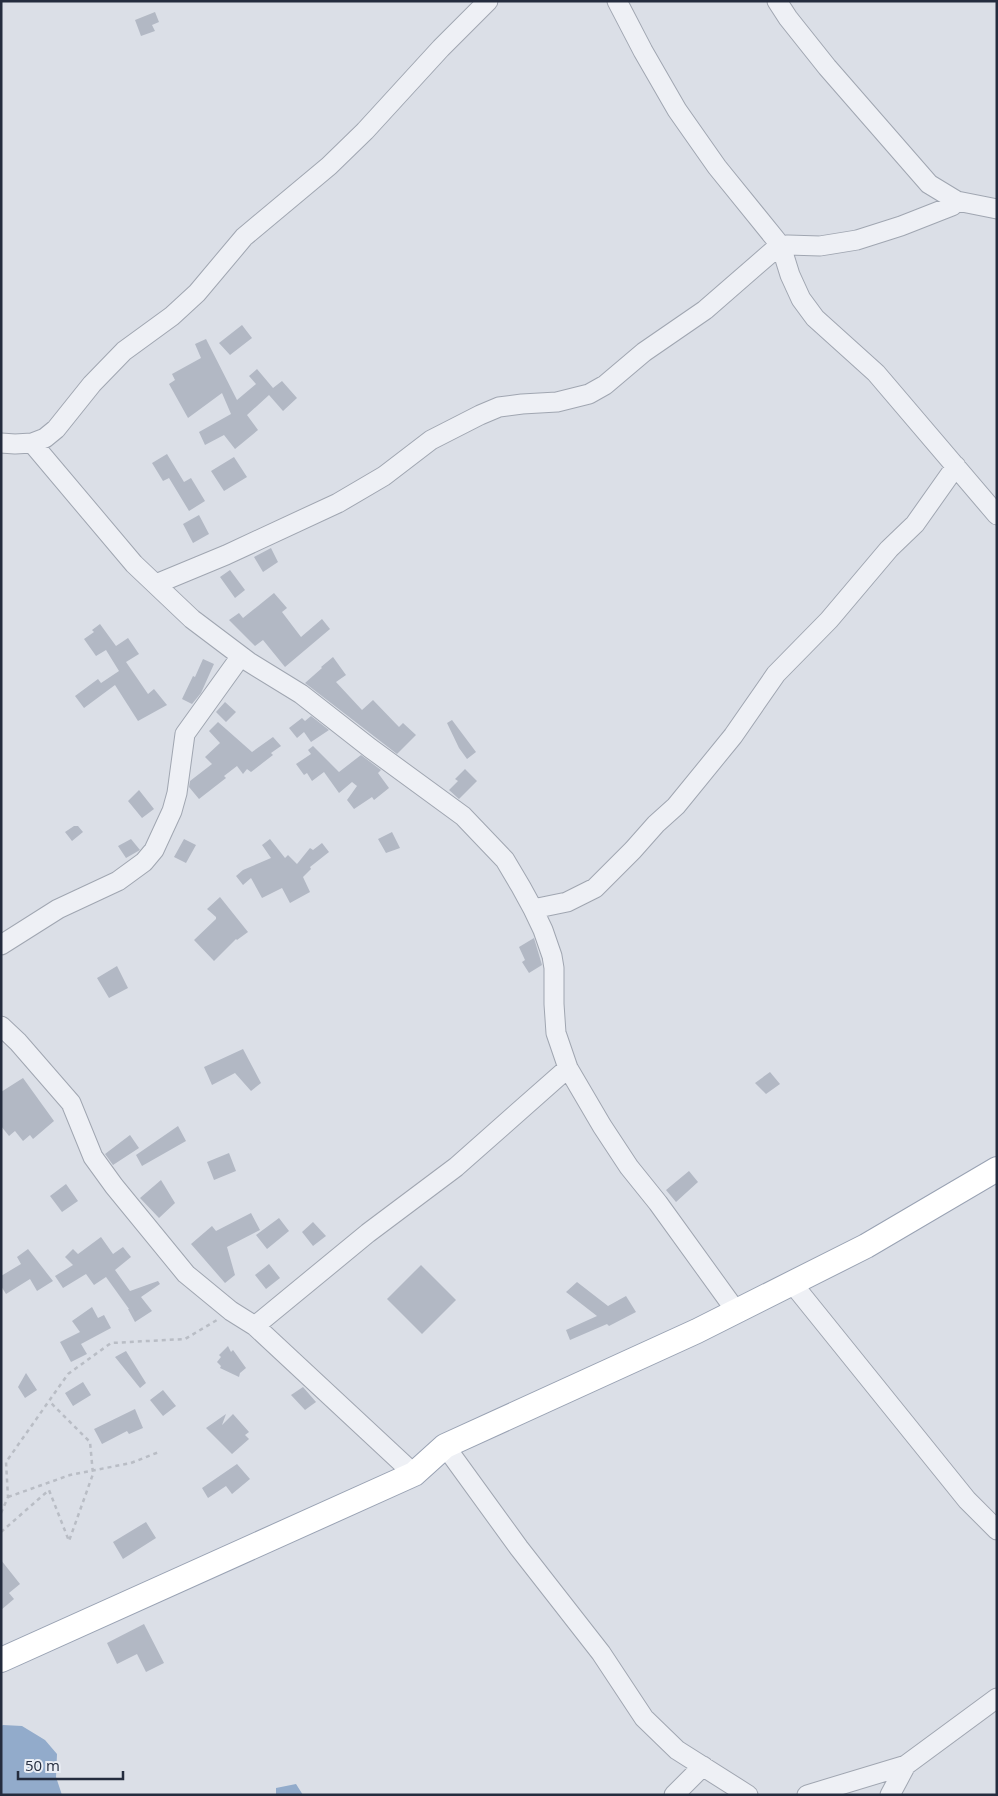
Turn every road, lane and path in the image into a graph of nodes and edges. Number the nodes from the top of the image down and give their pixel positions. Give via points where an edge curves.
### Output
1 (488, 1) edge
2 (617, 1) edge
3 (777, 1) edge
4 (957, 201) junction
5 (997, 209) edge
6 (781, 246) junction
7 (1, 442) edge
8 (32, 443) junction
9 (956, 466) junction
10 (997, 514) edge
11 (156, 584) junction
12 (241, 656) junction
13 (533, 909) junction
14 (1, 945) edge
15 (1, 1026) edge
16 (568, 1068) junction
17 (997, 1169) edge
18 (792, 1283) junction
19 (736, 1311) junction
20 (232, 1312) junction
21 (255, 1326) junction
22 (49, 1400) junction
23 (445, 1446) junction
24 (158, 1452) dead end
25 (414, 1474) junction
26 (8, 1497) junction
27 (1, 1513) edge
28 (997, 1530) edge
29 (1, 1532) edge
30 (1, 1660) edge
31 (997, 1698) edge
32 (906, 1765) junction
33 (703, 1766) junction
34 (674, 1795) edge
35 (748, 1795) edge
36 (807, 1795) edge
37 (890, 1795) edge

1 - 8 street via 329,166 244,237 197,293 172,316 124,351 56,429
2 - 6 street via 677,110 717,167
3 - 4 street via 828,67 929,184
4 - 5 street
4 - 6 street via 924,217 857,240 820,246
6 - 9 street via 801,299 815,318 876,372
6 - 11 street via 705,310 589,394 558,402 499,407 480,414 431,440 384,476 338,503
7 - 8 street
8 - 11 street via 134,564
9 - 10 street
9 - 13 street via 915,524 889,549 814,637 776,674 733,736 676,806 595,888 567,902
11 - 12 street via 192,619
12 - 13 street via 301,694 464,816 505,860
12 - 14 street via 185,734 177,793 154,850 144,862 118,881 58,909
13 - 16 street via 554,968 556,1034
15 - 20 street via 71,1102 93,1157 149,1229 186,1274
16 - 19 street via 629,1167
16 - 21 street via 456,1167 368,1233
17 - 18 main road via 866,1246
18 - 19 main road
18 - 28 street via 966,1500
19 - 23 main road
20 - 21 street
20 - 22 path via 185,1338 111,1343 68,1374
21 - 25 street
22 - 26 path via 6,1462
22 - 29 path via 90,1442 93,1474 69,1542 49,1490
23 - 25 main road
23 - 33 street via 601,1653 644,1718 677,1750
24 - 26 path via 131,1463 70,1475
25 - 30 main road
26 - 27 path
31 - 32 street
32 - 36 street
32 - 37 street
33 - 34 street
33 - 35 street

